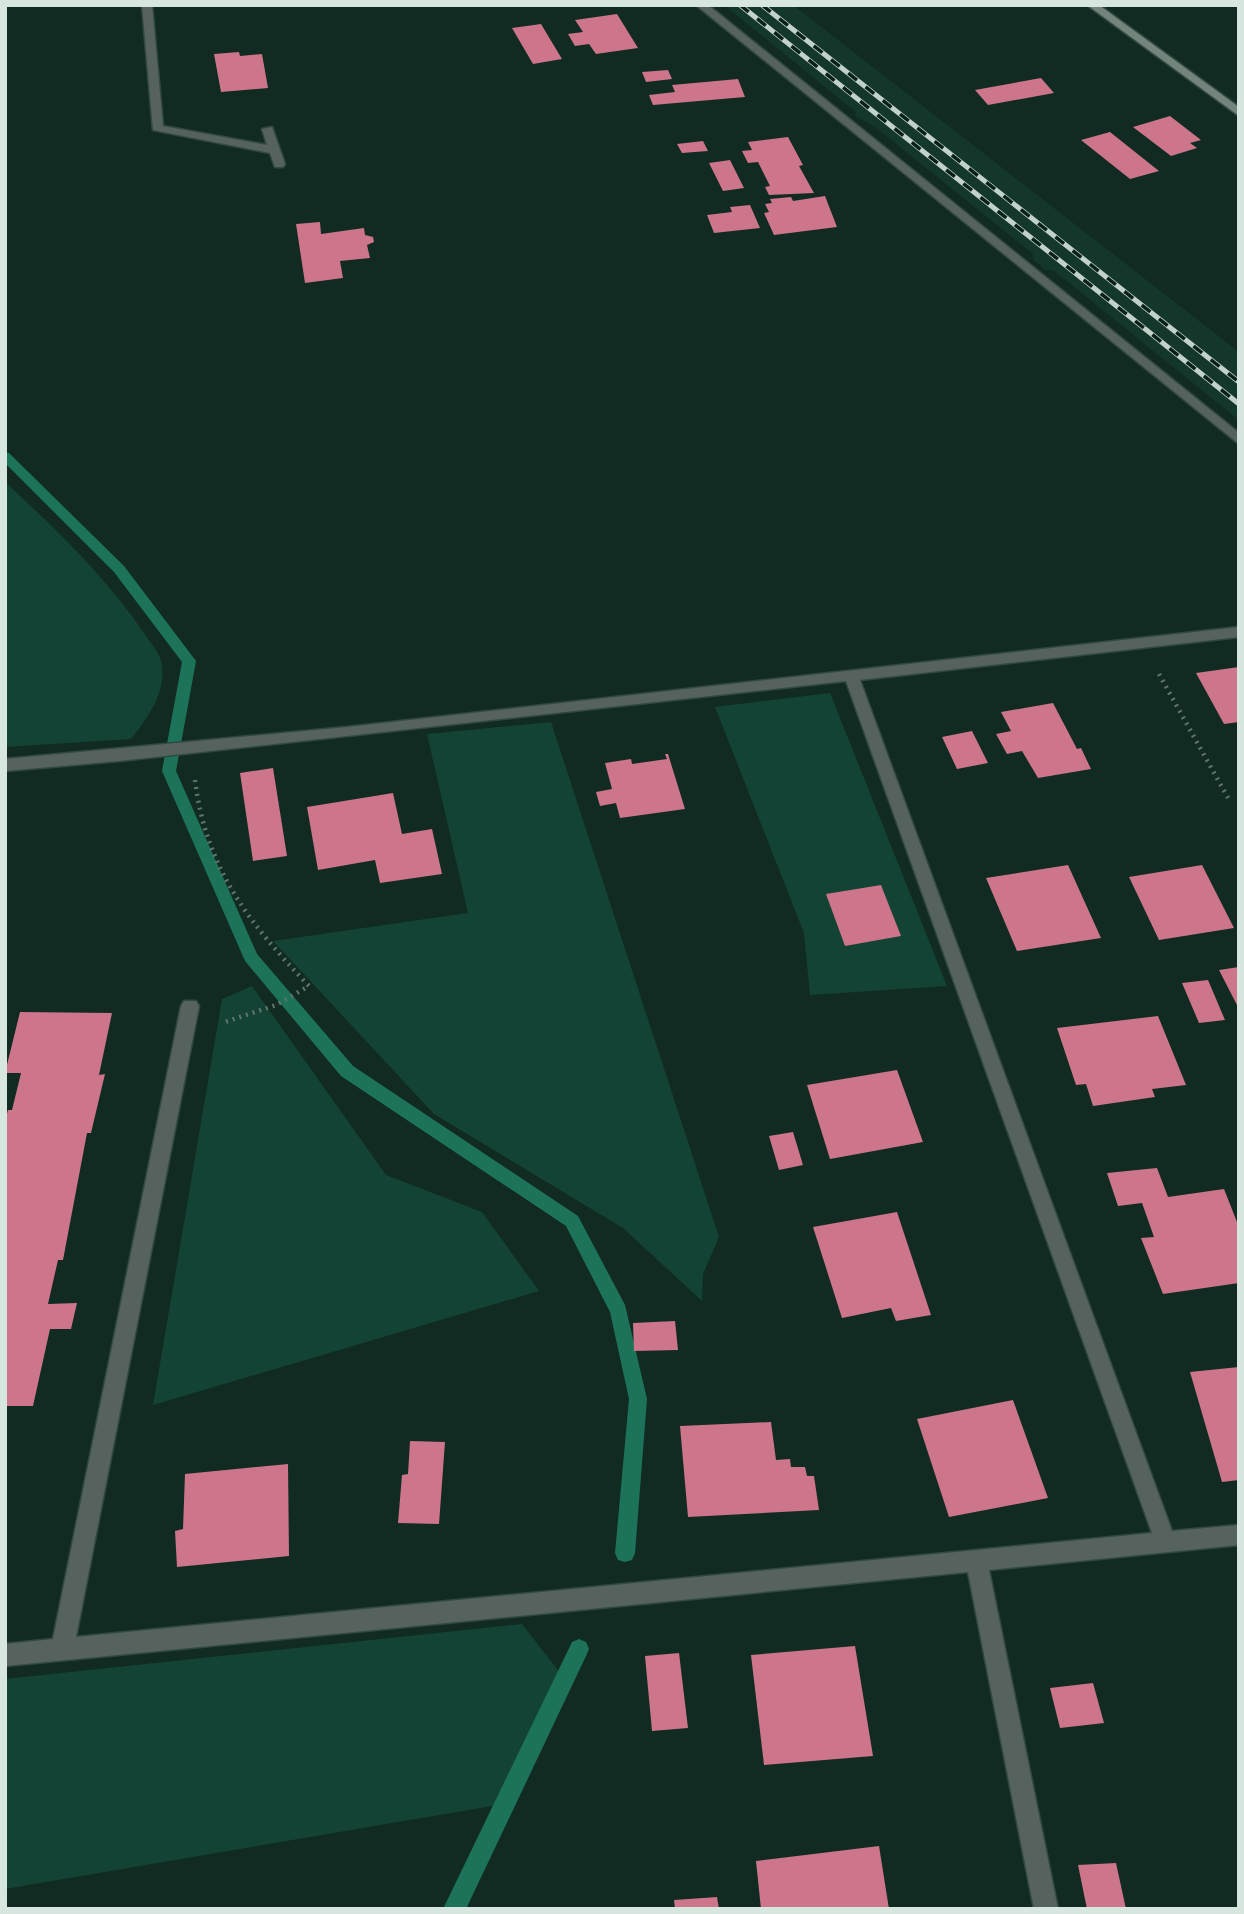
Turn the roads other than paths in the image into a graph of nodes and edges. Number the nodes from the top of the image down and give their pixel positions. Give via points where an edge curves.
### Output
1 (147, 5) edge
2 (702, 5) edge
3 (1092, 5) edge
4 (1239, 113) edge
5 (268, 129) dead end
6 (274, 150) junction
7 (279, 164) dead end
8 (1239, 440) edge
9 (1239, 632) edge
10 (851, 675) junction
11 (5, 765) edge
12 (190, 1006) dead end
13 (1239, 1535) edge
14 (1166, 1543) junction
15 (976, 1562) junction
16 (62, 1650) junction
17 (5, 1655) edge
18 (1046, 1909) edge

1 - 6 street via 157,128
2 - 8 street
3 - 4 main road
5 - 6 street
6 - 7 street
9 - 10 street via 1140,639
10 - 11 street
10 - 14 street
12 - 16 street
13 - 14 street
14 - 15 street
15 - 16 street
15 - 18 street
16 - 17 street

